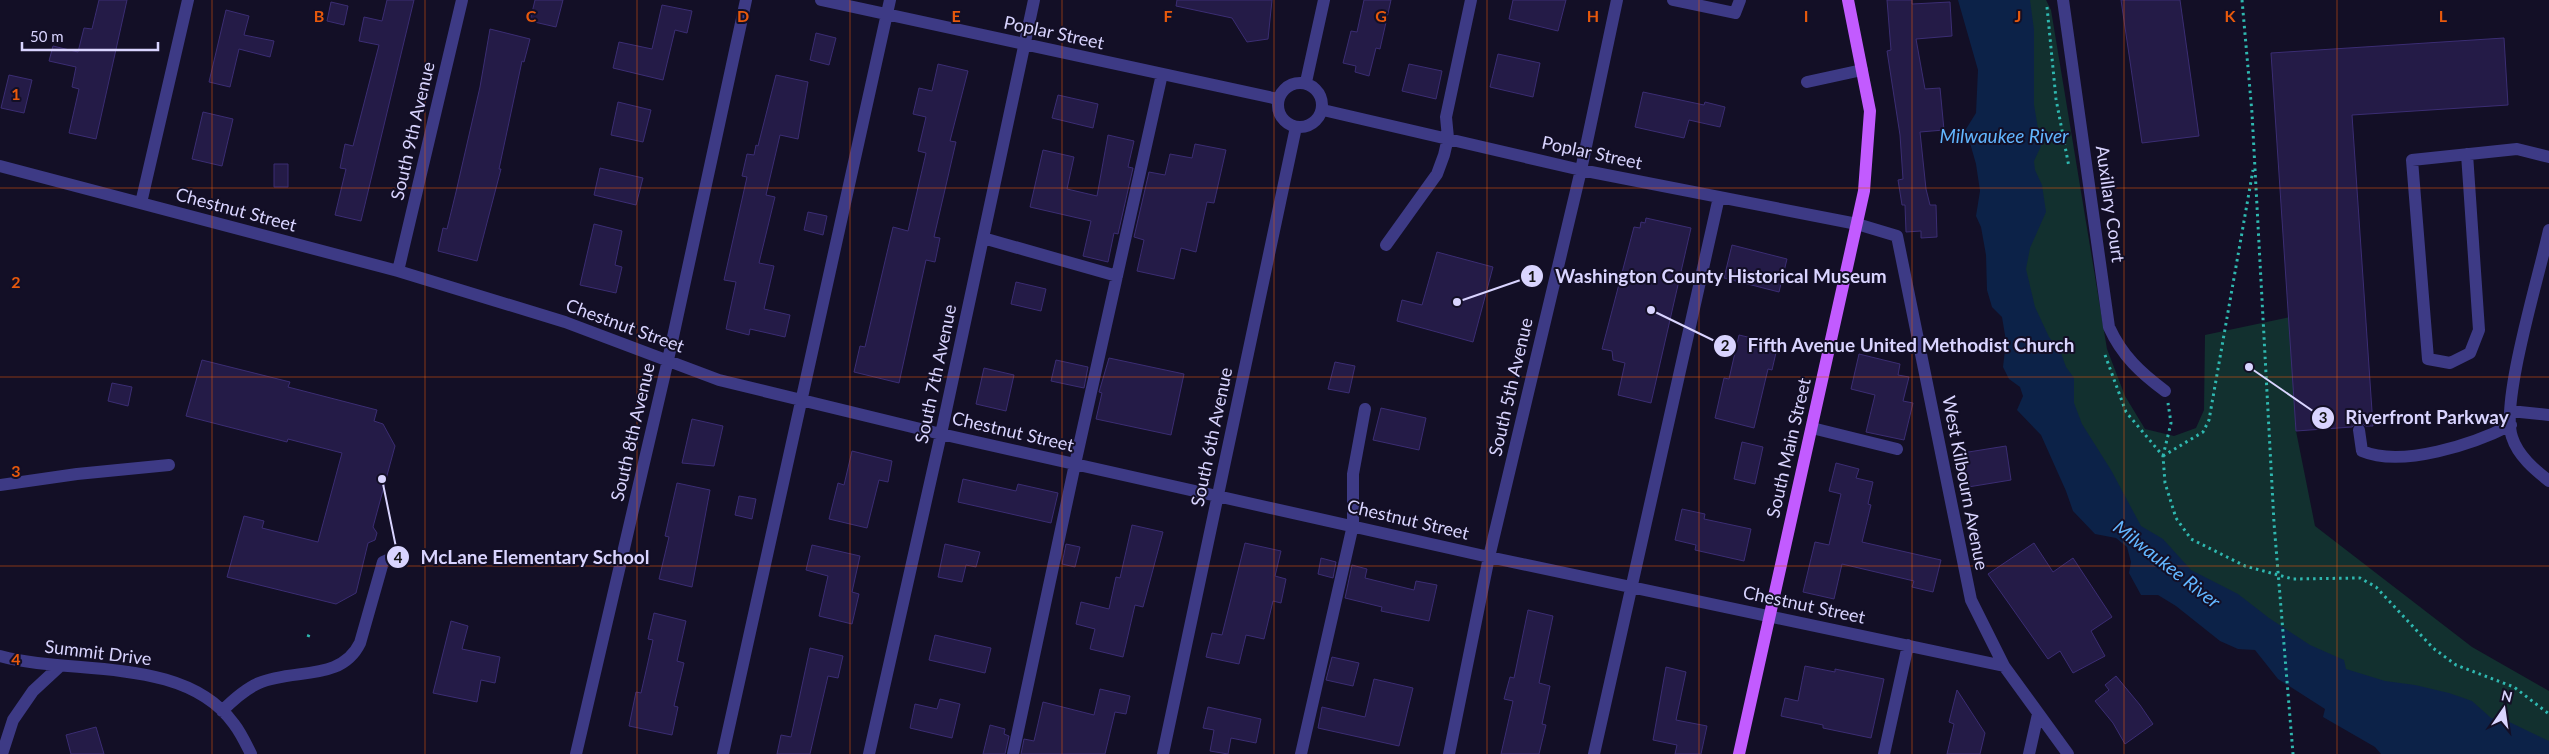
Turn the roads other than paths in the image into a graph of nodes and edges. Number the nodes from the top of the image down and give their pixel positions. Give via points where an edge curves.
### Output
1 (188, 0) edge
2 (462, 0) edge
3 (746, 0) edge
4 (821, 0) edge
5 (890, 0) edge
6 (1034, 0) edge
7 (1324, 0) edge
8 (1471, 0) edge
9 (1617, 0) edge
10 (1672, 0) edge
11 (1740, 0) edge
12 (1848, 0) edge
13 (2063, 0) edge
14 (887, 13) junction
15 (1024, 44) junction
16 (1862, 70) junction
17 (1162, 74) junction
18 (1306, 82) junction
19 (1807, 82) dead end
20 (1278, 100) junction
21 (1323, 110) junction
22 (1296, 127) junction
23 (1448, 138) junction
24 (2467, 154) junction
25 (2549, 157) edge
26 (0, 166) edge
27 (1581, 170) junction
28 (1719, 197) junction
29 (141, 202) junction
30 (1856, 224) junction
31 (2549, 230) edge
32 (983, 238) junction
33 (1386, 245) dead end
34 (398, 271) junction
35 (2545, 271) edge
36 (1117, 276) junction
37 (668, 360) junction
38 (2165, 391) road end
39 (801, 400) junction
40 (1365, 409) dead end
41 (2510, 411) junction
42 (2549, 415) edge
43 (2511, 425) junction
44 (1812, 428) junction
45 (2359, 430) dead end
46 (941, 434) junction
47 (1897, 449) dead end
48 (1075, 464) junction
49 (168, 465) dead end
50 (2549, 481) edge
51 (0, 485) edge
52 (1217, 495) junction
53 (1353, 525) junction
54 (401, 554) dead end
55 (1489, 557) junction
56 (1632, 586) junction
57 (1770, 616) junction
58 (1908, 645) junction
59 (0, 656) edge
60 (60, 666) junction
61 (2004, 666) junction
62 (222, 711) junction
63 (2038, 714) junction
64 (2, 754) edge
65 (251, 754) edge
66 (576, 754) edge
67 (723, 754) edge
68 (868, 754) edge
69 (1013, 754) edge
70 (1163, 754) edge
71 (1302, 754) edge
72 (1449, 754) edge
73 (1594, 754) edge
74 (1739, 754) edge
75 (1884, 754) edge
76 (2030, 754) edge
77 (2068, 754) edge

1 - 29 street
2 - 34 street, South 9th Avenue
3 - 37 street, South 8th Avenue
4 - 14 street, Poplar Street
5 - 14 street
6 - 15 street, South 7th Avenue
7 - 18 street
8 - 23 street via 1446,117
9 - 27 street, South 5th Avenue
10 - 11 street via 1735,13
12 - 16 main road, South Main Street
13 - 38 street, Auxillary Court via 2109,327 2117,344 2137,370
14 - 15 street, Poplar Street
14 - 39 street
15 - 17 street, Poplar Street
15 - 32 street, South 7th Avenue
16 - 19 street
16 - 30 main road, South Main Street via 1870,111 1864,191
17 - 20 street, Poplar Street
17 - 36 street
18 - 20 street via 1288,85
18 - 21 street via 1320,92
20 - 22 street via 1281,117
21 - 22 street via 1312,124
21 - 23 street, Poplar Street
22 - 52 street, South 6th Avenue
23 - 27 street, Poplar Street
23 - 33 street via 1436,174
24 - 24 street via 2412,160 2428,359 2450,363 2470,354 2479,330
24 - 25 street via 2517,148
26 - 29 street, Chestnut Street
27 - 28 street, Poplar Street
27 - 55 street, South 5th Avenue
28 - 30 street, Poplar Street
28 - 56 street
29 - 34 street, Chestnut Street
30 - 44 main road, South Main Street
30 - 61 street, West Kilbourn Avenue via 1897,236 1971,600
31 - 35 street
32 - 36 street
32 - 46 street, South 7th Avenue
34 - 37 street, Chestnut Street via 566,322
35 - 41 street via 2518,360
36 - 48 street
37 - 39 street, Chestnut Street via 719,380
37 - 66 street, South 8th Avenue
39 - 46 street, Chestnut Street
39 - 67 street
40 - 53 street via 1353,474
41 - 42 street
41 - 43 street
43 - 45 street via 2488,437 2432,454 2375,457 2362,451
43 - 50 street via 2512,438 2530,466
44 - 47 street
44 - 57 main road, South Main Street
46 - 48 street, Chestnut Street
46 - 68 street, South 7th Avenue
48 - 52 street, Chestnut Street
48 - 69 street
49 - 51 street
52 - 53 street, Chestnut Street
52 - 70 street, South 6th Avenue
53 - 55 street, Chestnut Street
53 - 71 street
54 - 62 street via 383,562 354,656 342,665 258,683
55 - 56 street, Chestnut Street
55 - 72 street, South 5th Avenue
56 - 57 street, Chestnut Street
56 - 73 street
57 - 58 street, Chestnut Street
57 - 74 main road, South Main Street
58 - 61 street, Chestnut Street
58 - 75 street
59 - 60 street, Summit Drive
60 - 62 street, Summit Drive via 139,673 165,680 206,698
60 - 64 street via 33,691 12,720
61 - 63 street, West Kilbourn Avenue
62 - 65 street, Summit Drive via 234,724
63 - 76 street
63 - 77 street, West Kilbourn Avenue

